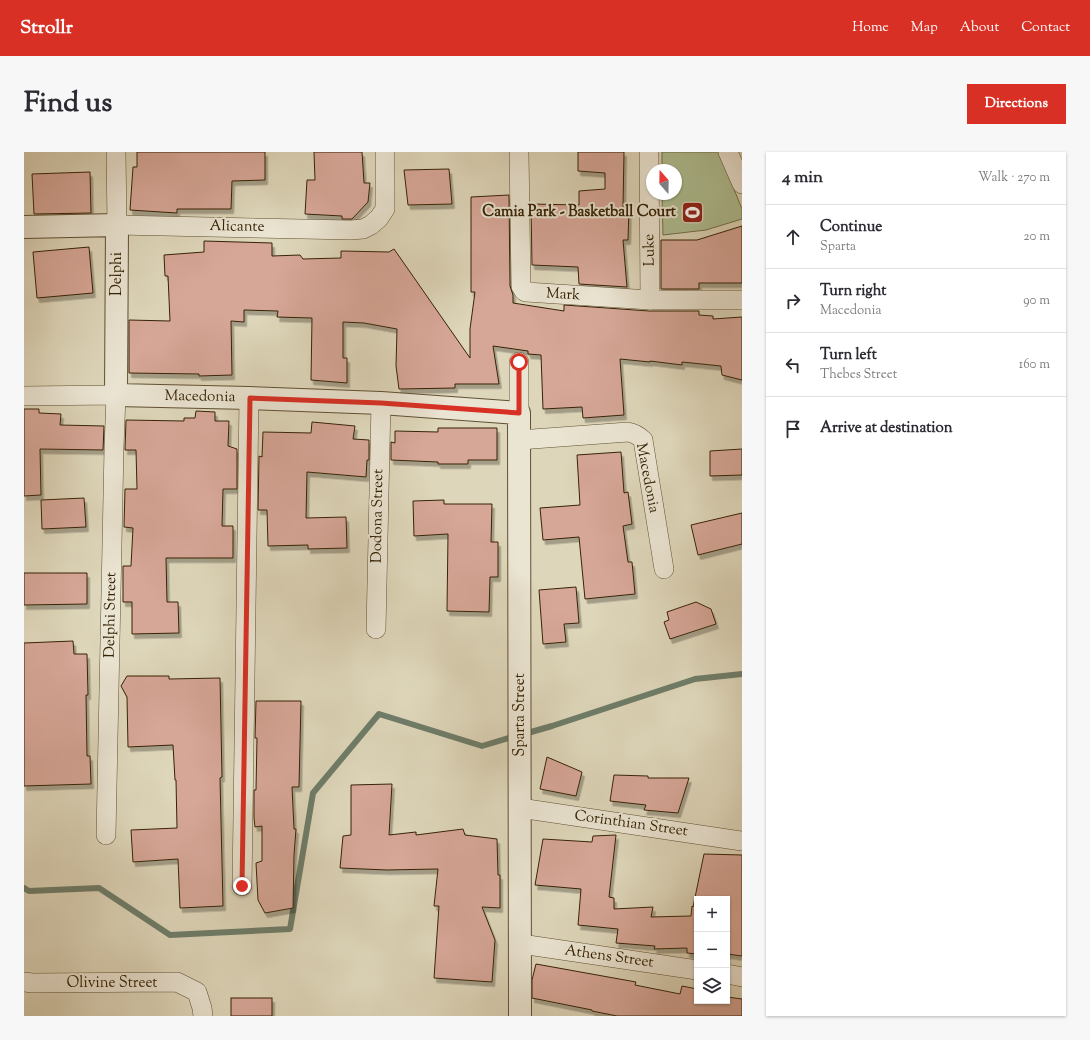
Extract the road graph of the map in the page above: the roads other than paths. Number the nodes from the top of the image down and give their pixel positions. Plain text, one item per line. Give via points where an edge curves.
1 (116, 152) edge
2 (384, 152) edge
3 (519, 152) edge
4 (649, 152) edge
5 (728, 152) edge
6 (742, 184) edge
7 (117, 225) junction
8 (24, 227) edge
9 (650, 300) junction
10 (742, 300) edge
11 (519, 362) dead end
12 (116, 395) junction
13 (24, 396) edge
14 (250, 398) junction
15 (381, 403) junction
16 (519, 413) junction
17 (519, 440) junction
18 (664, 569) dead end
19 (376, 629) dead end
20 (520, 808) junction
21 (106, 834) dead end
22 (742, 840) edge
23 (242, 886) dead end
24 (520, 944) junction
25 (694, 970) edge
26 (730, 974) edge
27 (742, 976) edge
28 (24, 982) edge
29 (203, 1016) edge
30 (520, 1016) edge

1 - 7 street, Delphi
2 - 7 street, Alicante via 385,209 380,218 363,228 343,230
3 - 9 street, Mark via 524,291
4 - 9 street, Luke
5 - 6 street
7 - 8 street, Alicante
7 - 12 street, Delphi
9 - 10 street, Mark
11 - 16 street
12 - 13 street, Macedonia
12 - 14 street, Macedonia
12 - 21 street, Delphi Street
14 - 15 street, Macedonia
14 - 23 street
15 - 16 street, Macedonia
15 - 19 street, Dodona Street
16 - 17 street, Sparta Street
17 - 18 street, Macedonia via 628,432 640,437 643,440
17 - 20 street, Sparta Street
20 - 22 street, Corinthian Street
20 - 24 street, Sparta Street
24 - 25 street, Athens Street
24 - 30 street, Sparta Street
26 - 27 street
28 - 29 street, Olivine Street via 177,982 197,992

